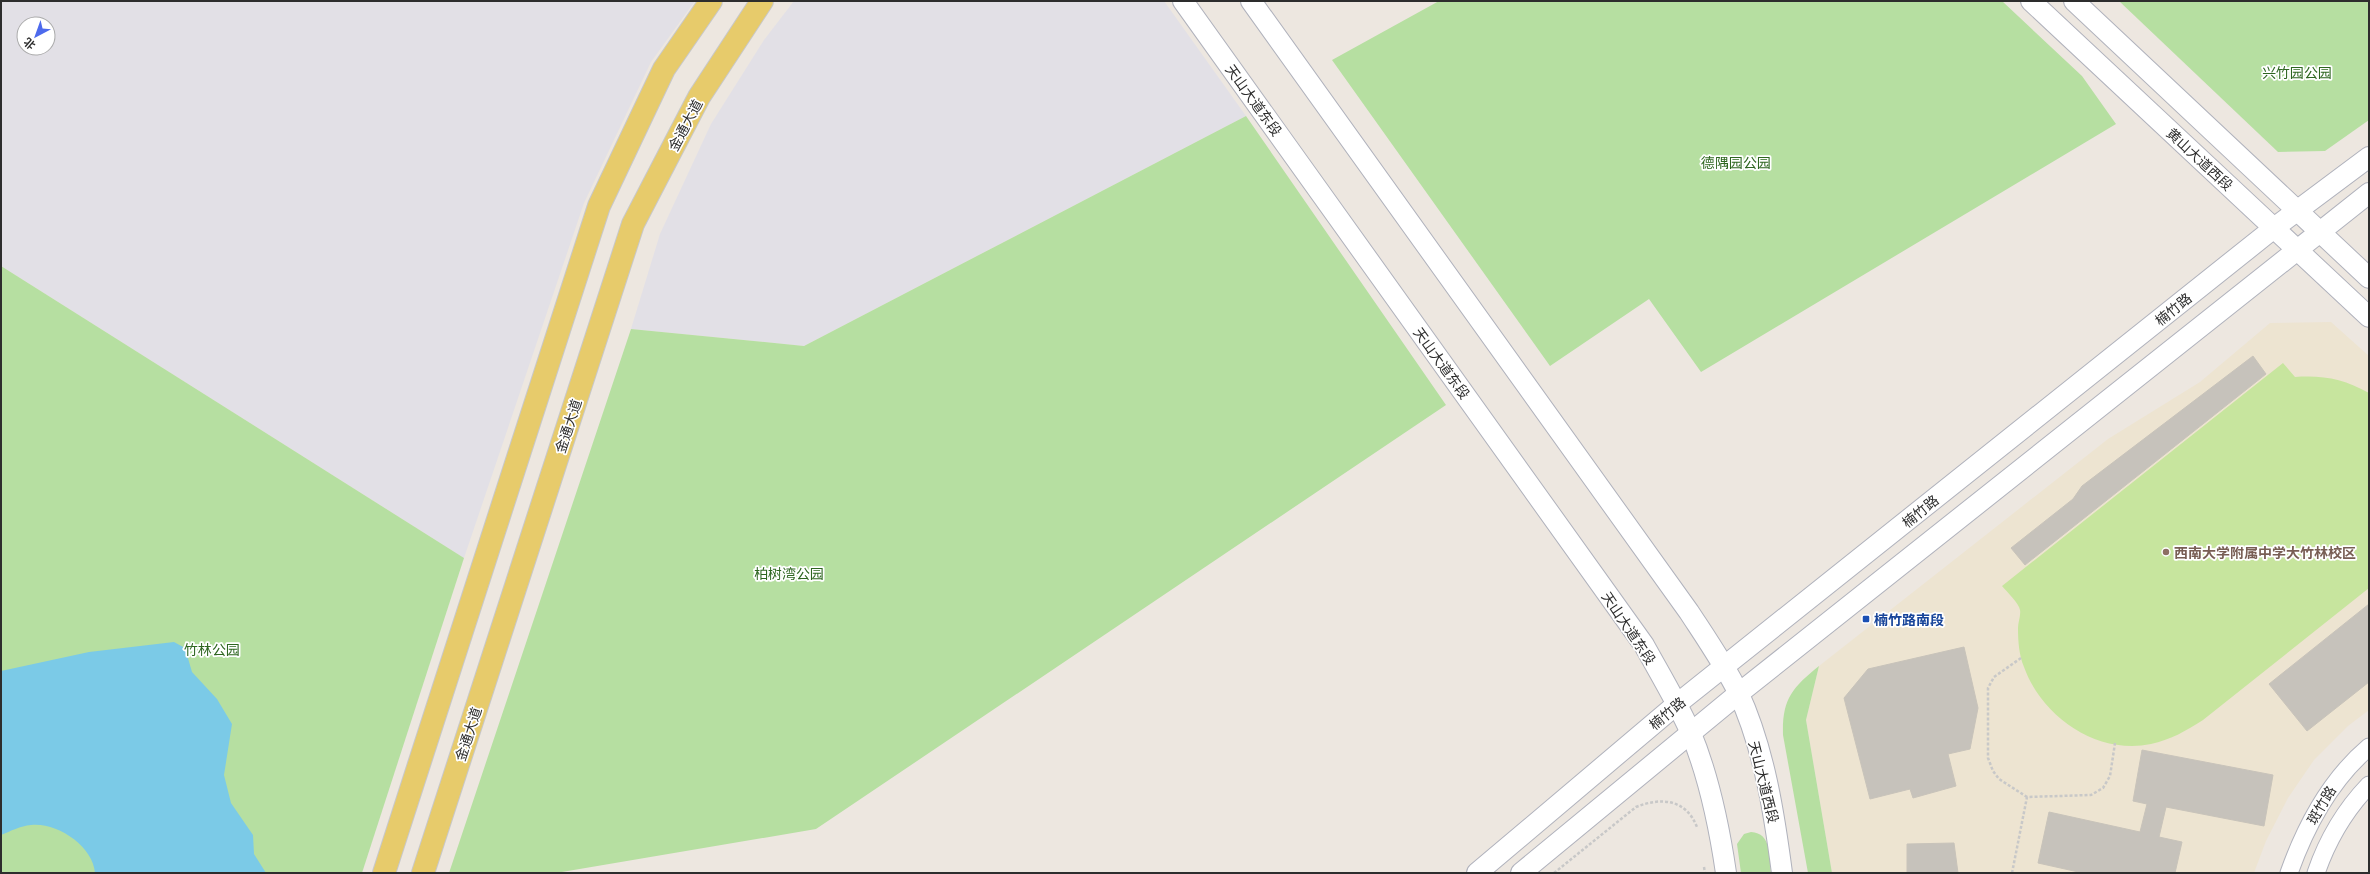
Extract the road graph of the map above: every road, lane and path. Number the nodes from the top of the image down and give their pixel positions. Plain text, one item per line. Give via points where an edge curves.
1 (711, 1) edge
2 (762, 1) edge
3 (1183, 1) edge
4 (1251, 1) edge
5 (2031, 1) edge
6 (2074, 1) edge
7 (2369, 157) edge
8 (2369, 193) edge
9 (2296, 211) junction
10 (2274, 228) junction
11 (2319, 231) junction
12 (2296, 250) junction
13 (2369, 278) edge
14 (2369, 317) edge
15 (2022, 658) dead end
16 (1724, 666) junction
17 (1738, 694) junction
18 (1677, 704) junction
19 (1690, 732) junction
20 (2115, 743) dead end
21 (2369, 747) edge
22 (2369, 785) edge
23 (2027, 797) junction
24 (1698, 830) dead end
25 (1704, 866) dead end
26 (384, 873) edge
27 (423, 873) edge
28 (1477, 873) edge
29 (1521, 873) edge
30 (1554, 873) edge
31 (1705, 873) edge
32 (1726, 873) edge
33 (1782, 873) edge
34 (2012, 873) edge
35 (2289, 873) edge
36 (2316, 873) edge

1 - 26 main road via 664,69 599,206
2 - 27 main road, 金通大道 via 698,97 633,224
3 - 18 main road, 天山大道东段 via 1644,645
4 - 16 main road via 1689,612
5 - 10 main road, 黄山大道西段
6 - 9 main road, 黄山大道西段
7 - 9 main road, 楠竹路
8 - 11 main road
9 - 10 main road, 楠竹路
9 - 11 main road, 黄山大道西段
10 - 12 main road, 黄山大道西段
10 - 16 main road, 楠竹路
11 - 12 main road
11 - 13 main road, 黄山大道西段
12 - 14 main road, 黄山大道西段
12 - 17 main road
15 - 23 path via 1994,677 1988,688 1988,758 1999,779
16 - 17 main road
16 - 18 main road, 楠竹路
17 - 19 main road
17 - 33 main road, 天山大道西段 via 1761,757 1775,822
18 - 19 main road, 天山大道东段
18 - 28 main road, 楠竹路
19 - 29 main road
19 - 32 main road via 1708,783 1720,832
20 - 23 path via 2110,776 2103,788 2091,796
21 - 35 street, 斑竹路 via 2336,780 2314,813
22 - 36 street, 斑竹路 via 2339,824
23 - 34 path
24 - 30 path via 1690,814 1681,805 1671,801 1648,802 1636,807
25 - 31 path

